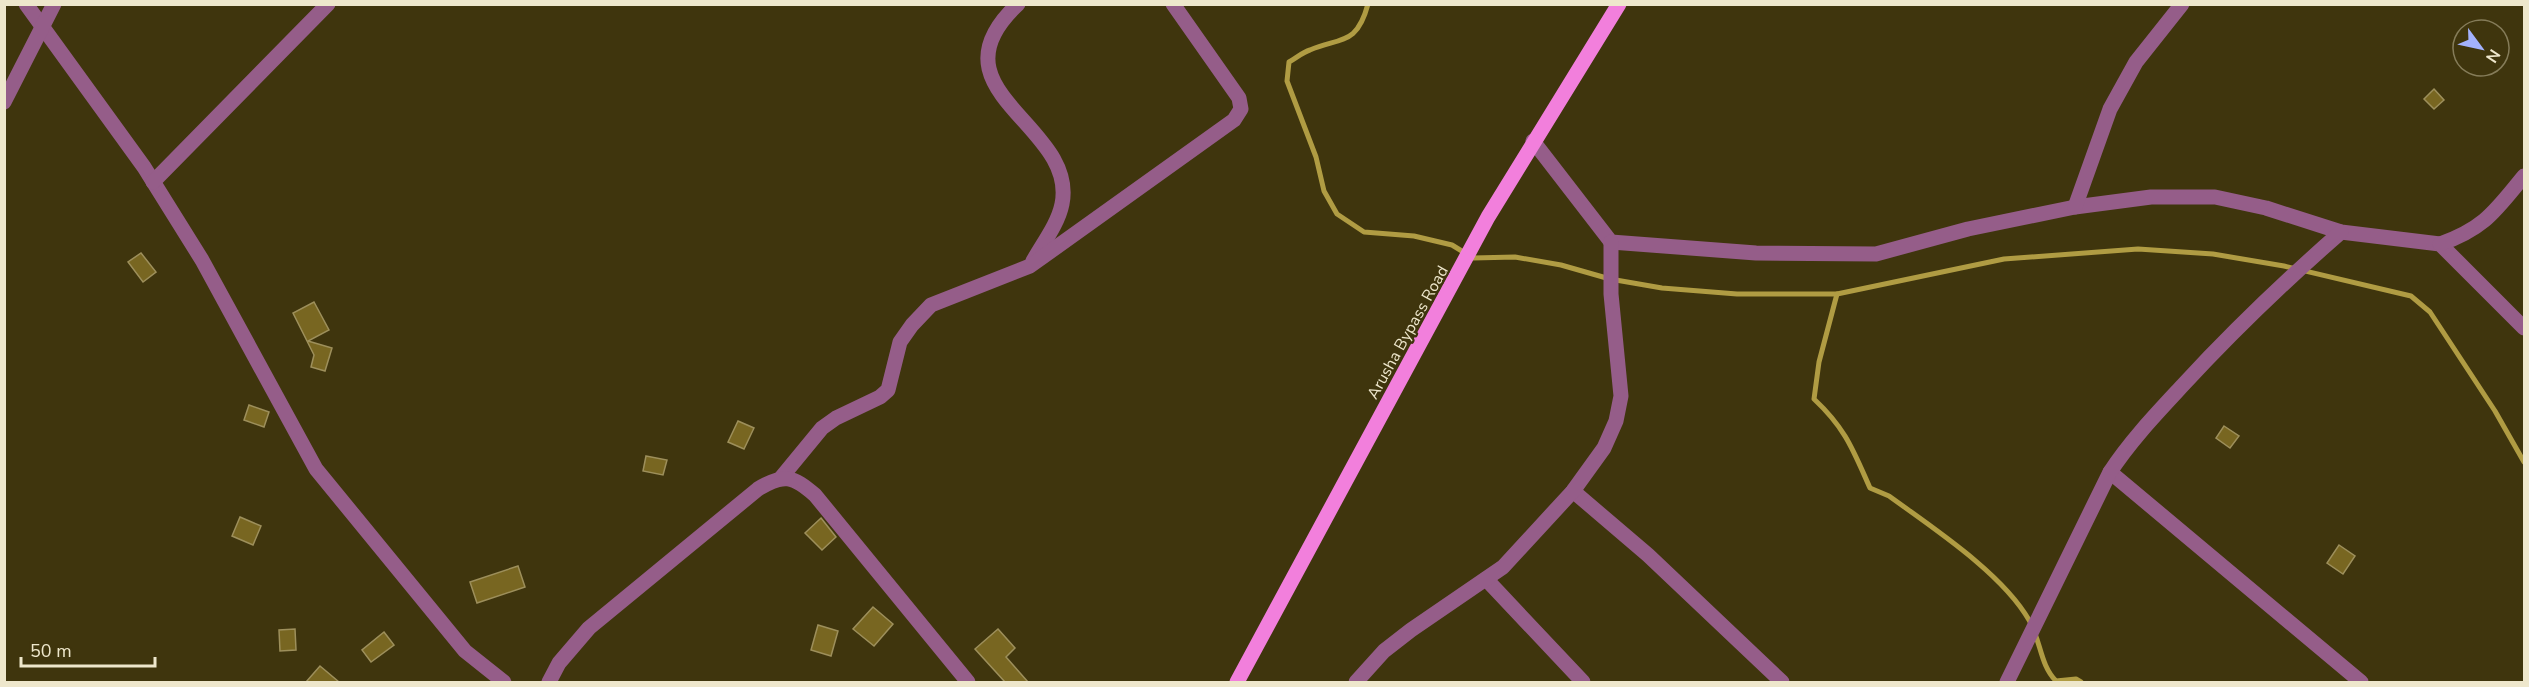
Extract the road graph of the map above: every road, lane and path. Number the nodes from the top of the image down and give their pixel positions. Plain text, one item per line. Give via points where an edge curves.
1 (26, 4) edge
2 (54, 4) edge
3 (328, 4) edge
4 (1018, 4) edge
5 (1173, 4) edge
6 (1619, 4) edge
7 (2182, 4) edge
8 (42, 27) junction
9 (4, 102) edge
10 (1533, 141) junction
11 (2524, 176) edge
12 (153, 182) junction
13 (2075, 207) junction
14 (2341, 232) junction
15 (1611, 242) junction
16 (2440, 244) junction
17 (1030, 266) junction
18 (2524, 328) edge
19 (2110, 472) junction
20 (780, 479) junction
21 (1573, 490) junction
22 (1486, 579) junction
23 (504, 682) edge
24 (549, 682) edge
25 (968, 682) edge
26 (1237, 682) edge
27 (1356, 682) edge
28 (1583, 682) edge
29 (1782, 682) edge
30 (2007, 682) edge
31 (2361, 682) edge

1 - 8 street
2 - 8 street
3 - 12 street
4 - 17 street via 994,33 987,59 989,70 992,81 1046,149 1063,191 1059,216
5 - 17 street via 1239,98 1239,114
6 - 10 main road, Arusha Bypass Road
7 - 13 street via 2136,62 2110,109
8 - 9 street
8 - 12 street
10 - 15 street
10 - 26 main road, Arusha Bypass Road
11 - 16 street via 2470,233
12 - 23 street via 202,260 316,469 465,651
13 - 14 street via 2151,197 2215,197 2266,208
13 - 15 street via 1968,229 1876,254 1756,254
14 - 16 street
14 - 19 street via 2224,340 2130,442
15 - 21 street via 1611,294 1621,396 1604,448
16 - 18 street
17 - 20 street via 931,305 900,342 888,390 822,428
19 - 30 street
19 - 31 street
20 - 24 street via 758,489 589,628 559,663
20 - 25 street via 799,481 815,495
21 - 22 street via 1519,551
21 - 29 street
22 - 27 street via 1384,651
22 - 28 street

